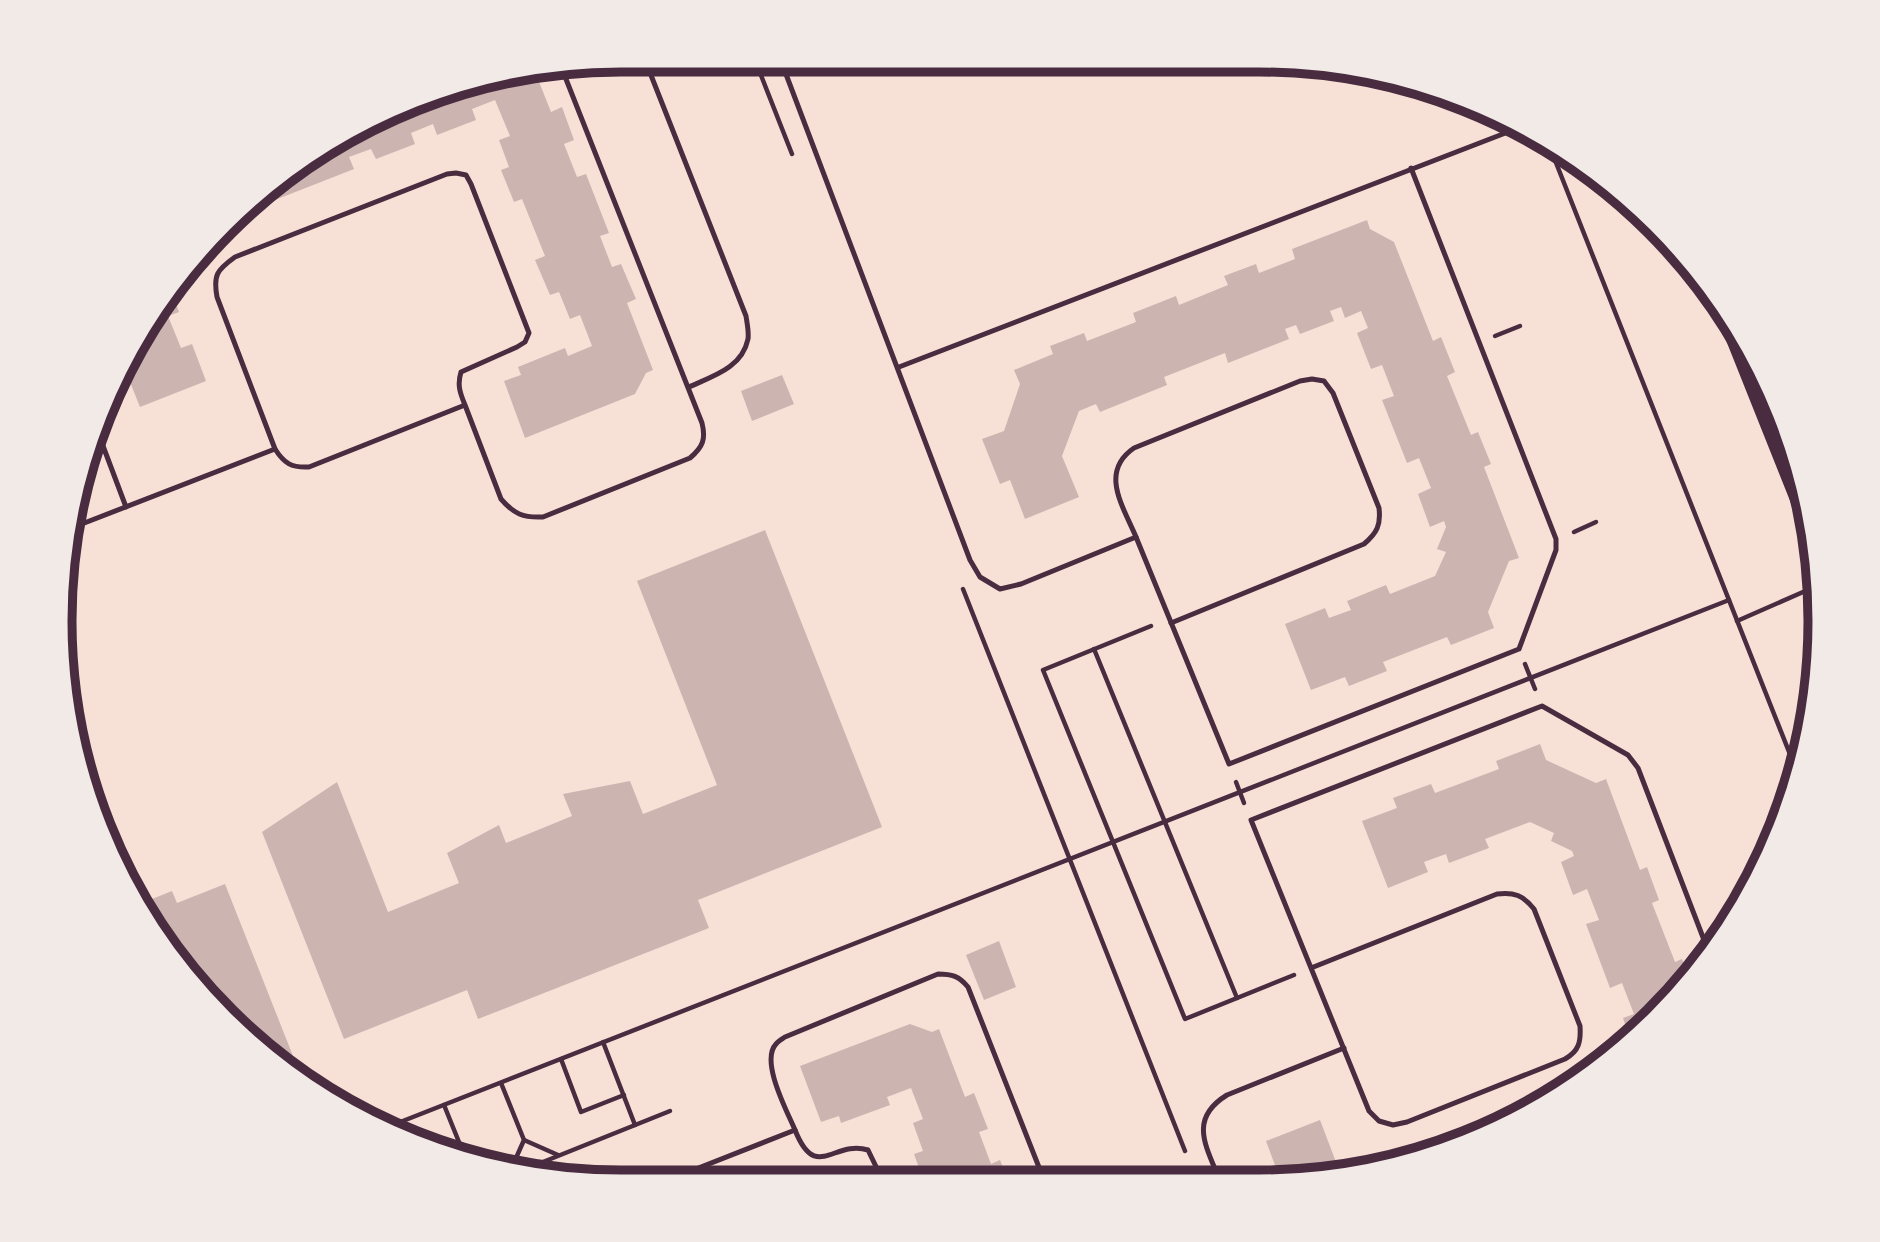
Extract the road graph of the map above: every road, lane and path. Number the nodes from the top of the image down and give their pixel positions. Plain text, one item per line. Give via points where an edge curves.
1 (650, 72) edge
2 (760, 72) edge
3 (785, 72) edge
4 (564, 75) edge
5 (1509, 132) edge
6 (1554, 158) edge
7 (796, 163) dead end
8 (1411, 169) junction
9 (1738, 352) edge
10 (899, 368) junction
11 (689, 387) junction
12 (465, 405) junction
13 (102, 442) edge
14 (275, 449) junction
15 (1792, 486) edge
16 (126, 507) junction
17 (80, 525) edge
18 (1136, 537) junction
19 (962, 588) dead end
20 (1807, 589) edge
21 (1728, 600) junction
22 (1170, 621) junction
23 (1737, 621) junction
24 (1094, 649) junction
25 (1519, 649) junction
26 (1530, 677) junction
27 (1542, 706) junction
28 (1791, 758) edge
29 (1229, 764) junction
30 (1240, 791) junction
31 (1251, 820) junction
32 (1164, 821) junction
33 (1113, 841) junction
34 (1068, 859) junction
35 (1705, 942) edge
36 (1311, 968) junction
37 (1237, 998) junction
38 (603, 1042) junction
39 (1343, 1048) junction
40 (561, 1059) junction
41 (501, 1083) junction
42 (624, 1095) junction
43 (444, 1105) junction
44 (670, 1111) dead end
45 (400, 1123) edge
46 (635, 1125) junction
47 (795, 1130) junction
48 (524, 1140) junction
49 (461, 1146) edge
50 (559, 1155) junction
51 (1186, 1155) dead end
52 (515, 1160) edge
53 (537, 1164) edge
54 (693, 1170) edge
55 (878, 1170) edge
56 (1040, 1170) edge
57 (1216, 1170) edge

1 - 11 lane via 746,316 749,338 729,369
2 - 7 path
3 - 10 lane
4 - 11 lane
5 - 8 lane
6 - 21 path
8 - 10 lane
8 - 25 lane via 1556,539 1556,550
9 - 15 main road
10 - 18 lane via 980,578 1000,589 1020,584
11 - 12 lane via 705,436 701,449 690,458 543,517 527,518 511,511 501,499
12 - 14 lane via 309,467 295,468
12 - 14 lane via 459,390 461,372 517,347 529,332 471,184 466,175 456,173 235,257 220,267 214,282 217,297
13 - 16 lane
14 - 16 lane
16 - 17 lane
18 - 22 lane
18 - 22 lane via 1117,490 1115,474 1122,456 1300,382 1324,381 1379,508 1376,535 1364,544
19 - 34 path
20 - 23 path
21 - 23 path
21 - 26 path
22 - 24 path
22 - 29 lane
23 - 28 path
24 - 32 path
24 - 33 path via 1044,670
25 - 26 path
25 - 29 lane
26 - 27 path
26 - 30 path
27 - 31 lane
27 - 35 lane via 1628,755 1638,768
29 - 30 path
30 - 31 path
30 - 32 path
31 - 36 lane
32 - 33 path
32 - 37 path
33 - 34 path
33 - 37 path via 1185,1019
34 - 38 path
34 - 51 path
36 - 37 path
36 - 39 lane
36 - 39 lane via 1511,892 1534,909 1581,1039 1576,1053 1565,1059 1393,1125 1379,1121 1369,1111
38 - 40 path
38 - 42 path
39 - 57 lane via 1227,1094 1211,1105 1203,1124
40 - 41 path
40 - 42 path via 581,1112
41 - 43 path
41 - 48 path
42 - 46 path
43 - 45 path
43 - 49 path
44 - 46 path
46 - 50 path
47 - 54 lane
47 - 55 lane via 809,1154 829,1156 857,1147 867,1150
47 - 56 lane via 772,1071 774,1045 938,974 950,974 968,987
48 - 50 path
48 - 52 path
50 - 53 path

